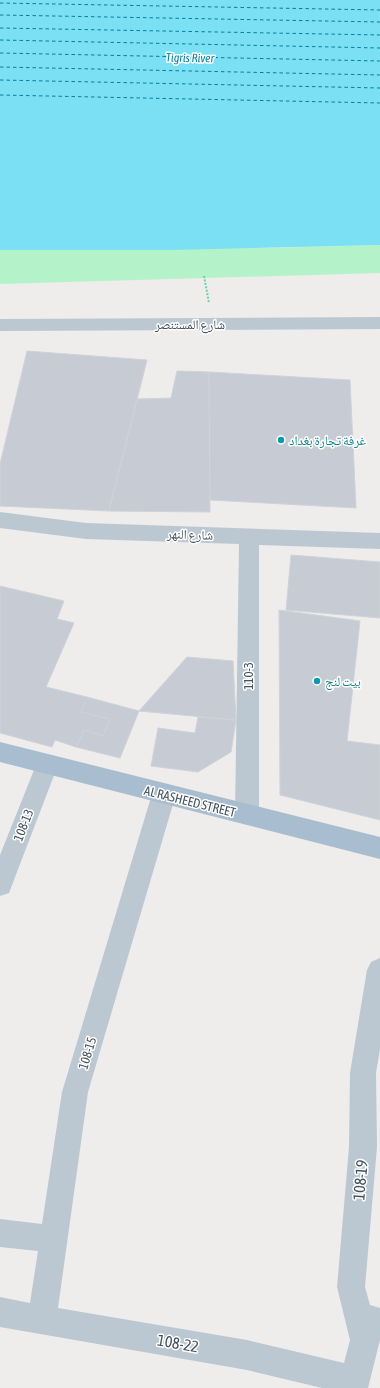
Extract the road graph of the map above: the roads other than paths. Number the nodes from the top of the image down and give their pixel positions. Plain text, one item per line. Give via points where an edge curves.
1 (380, 323) edge
2 (0, 325) edge
3 (0, 520) edge
4 (249, 536) junction
5 (380, 541) edge
6 (0, 752) edge
7 (47, 765) junction
8 (164, 794) junction
9 (247, 815) junction
10 (380, 848) edge
11 (0, 885) edge
12 (380, 970) edge
13 (0, 1233) edge
14 (54, 1239) junction
15 (0, 1312) edge
16 (42, 1319) junction
17 (369, 1319) edge
18 (354, 1384) edge

1 - 2 street, شارع المستنصر
3 - 4 street, شارع النهر via 86,531
4 - 5 street, شارع النهر
4 - 9 street, 110-3
6 - 7 main road, AL RASHEED STREET
7 - 8 main road, AL RASHEED STREET
7 - 11 street, 108-13
8 - 9 main road, AL RASHEED STREET
8 - 14 street, 108-15 via 75,1092
9 - 10 main road, AL RASHEED STREET
12 - 17 street, 108-19 via 363,1073 363,1147 351,1286
13 - 14 street
14 - 16 street, 108-15
15 - 16 street, 108-22
16 - 18 street, 108-22 via 247,1355
17 - 18 street, 108-19

